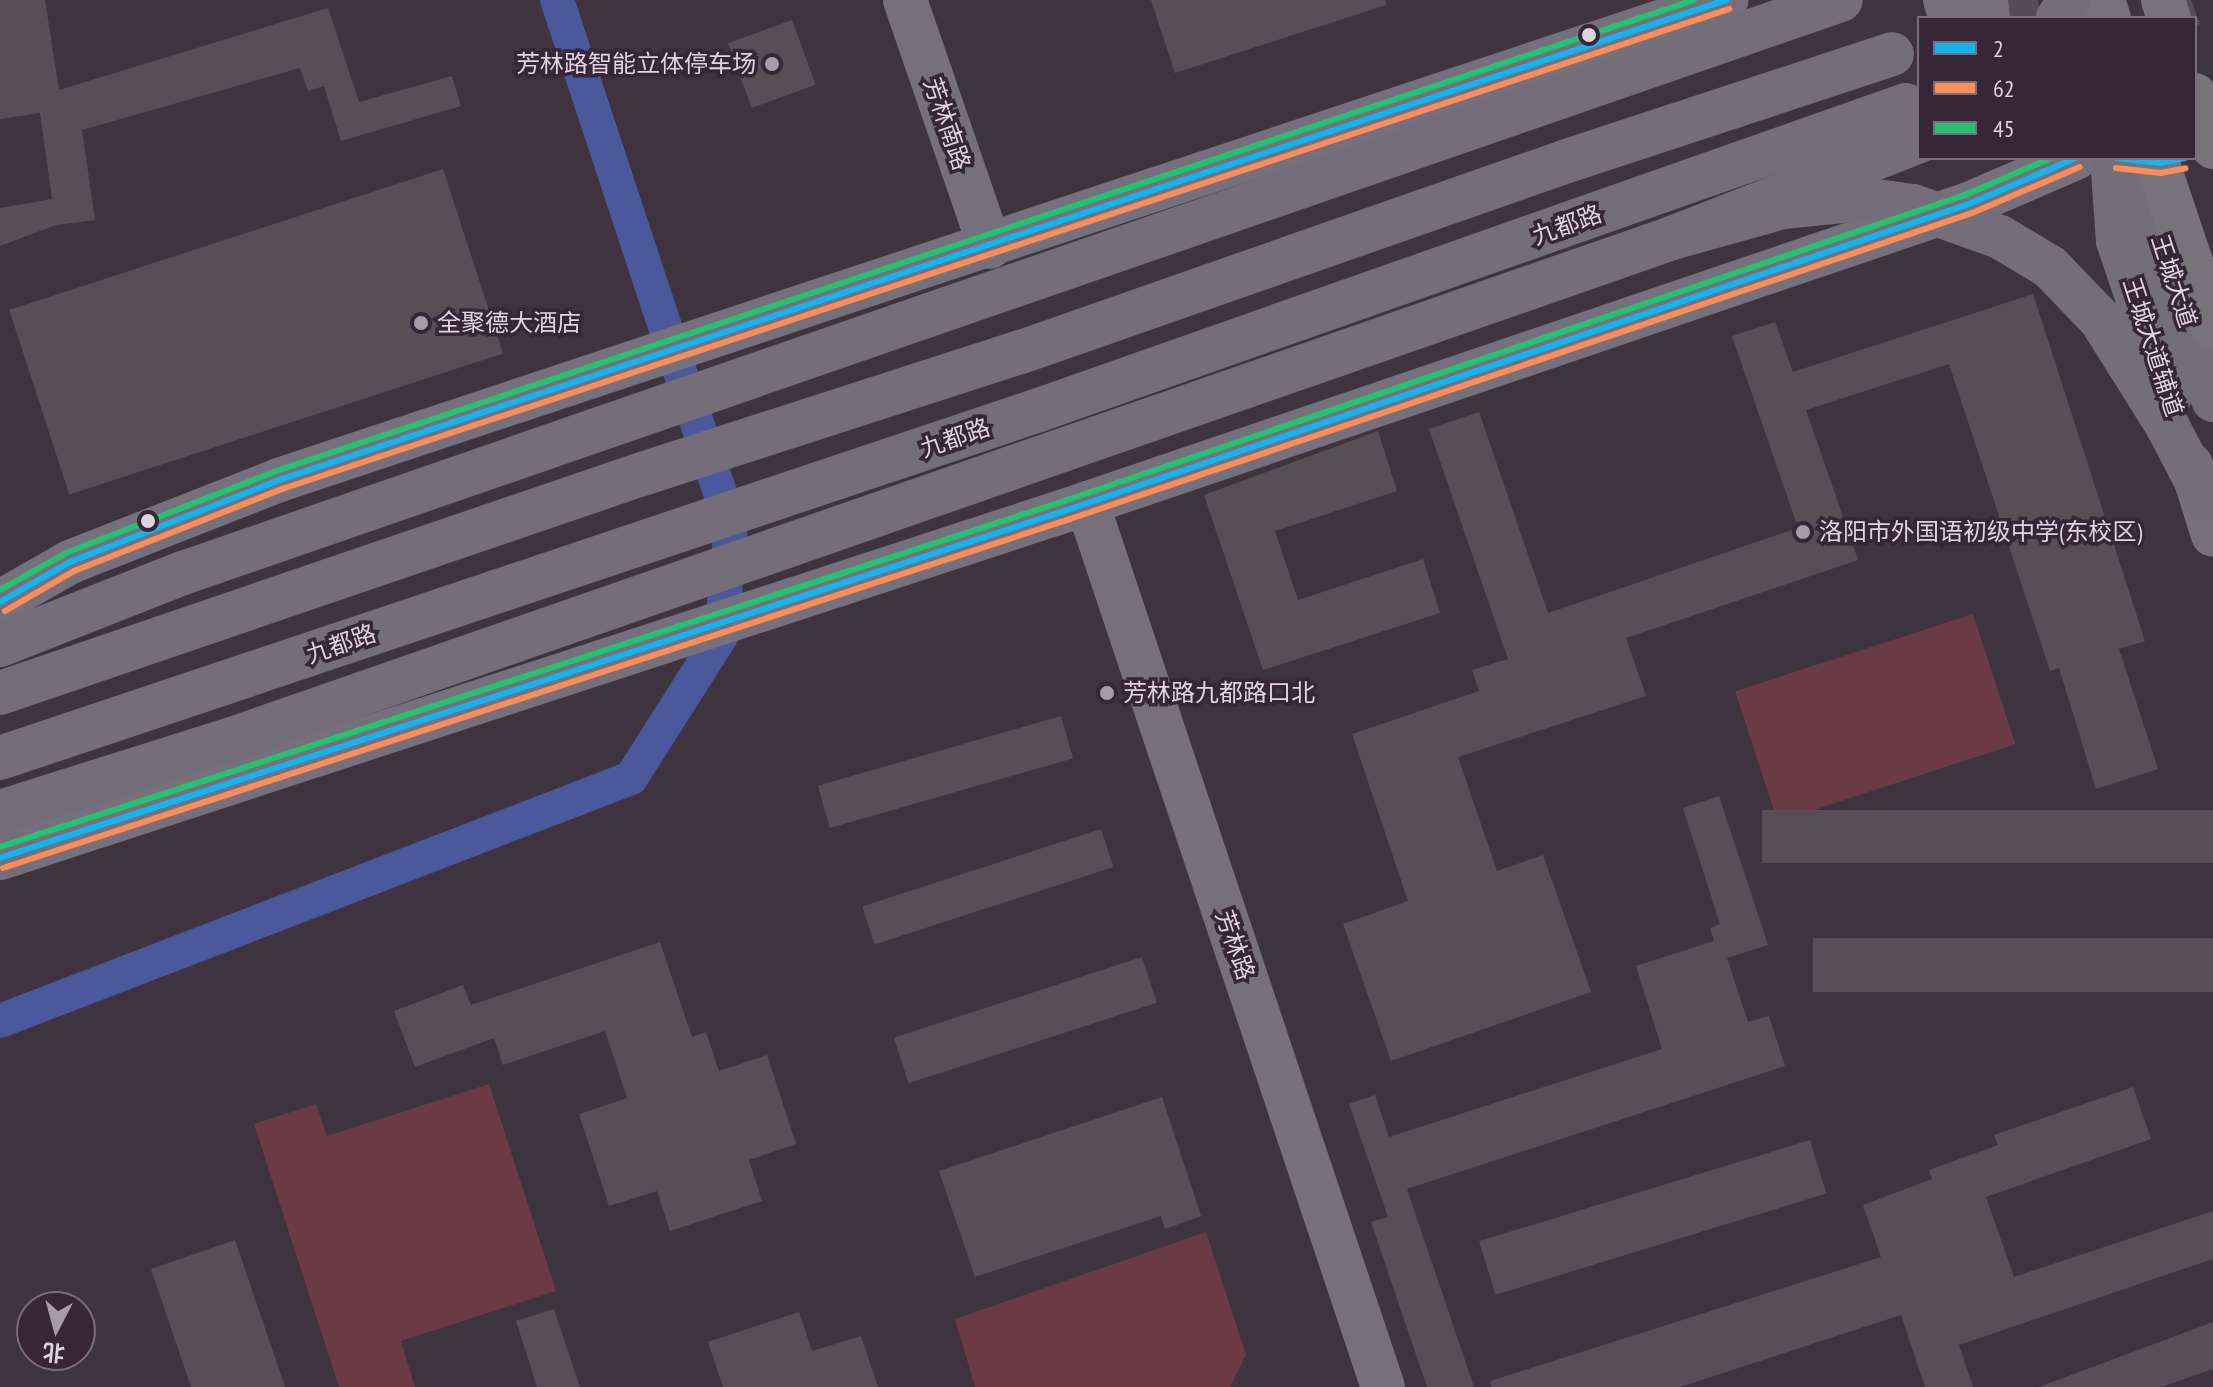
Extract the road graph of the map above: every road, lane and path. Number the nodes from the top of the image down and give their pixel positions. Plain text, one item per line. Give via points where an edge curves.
1 (905, 0) edge
2 (937, 0) edge
3 (1726, 0) edge
4 (1754, 0) edge
5 (1841, 0) edge
6 (2053, 0) edge
7 (2100, 16) edge
8 (1892, 54) dead end
9 (2197, 76) edge
10 (1614, 78) junction
11 (2213, 90) edge
12 (2197, 101) edge
13 (1913, 123) edge
14 (2213, 148) edge
15 (1992, 160) edge
16 (2071, 160) edge
17 (2122, 160) edge
18 (2122, 160) edge
19 (2123, 160) edge
20 (1969, 204) junction
21 (1672, 238) junction
22 (1004, 242) junction
23 (2213, 327) edge
24 (2213, 400) edge
25 (1077, 507) junction
26 (2211, 518) edge
27 (0, 602) edge
28 (0, 645) edge
29 (0, 693) edge
30 (0, 758) edge
31 (0, 812) edge
32 (4, 856) edge
33 (1361, 1387) edge
34 (1383, 1387) edge

1 - 22 main road, 芳林南路
2 - 22 main road, 芳林南路
3 - 22 main road
4 - 10 main road
5 - 10 main road
6 - 7 main road
8 - 29 main road
9 - 11 main road
10 - 28 main road via 183,573
12 - 14 highway
13 - 21 main road, bridge
13 - 30 main road, 九都路
15 - 20 main road
16 - 20 main road
17 - 24 main road, 王城大道
18 - 26 main road, bridge via 2113,209 2124,263
19 - 23 highway, 王城大道, bridge
20 - 25 main road
21 - 26 main road, bridge via 1783,207 1862,199 1913,206 2000,237 2050,267 2101,320 2168,427
21 - 31 main road via 232,739
22 - 27 main road via 279,480 70,562
25 - 32 main road
25 - 33 main road, 芳林路
25 - 34 main road, 芳林路

